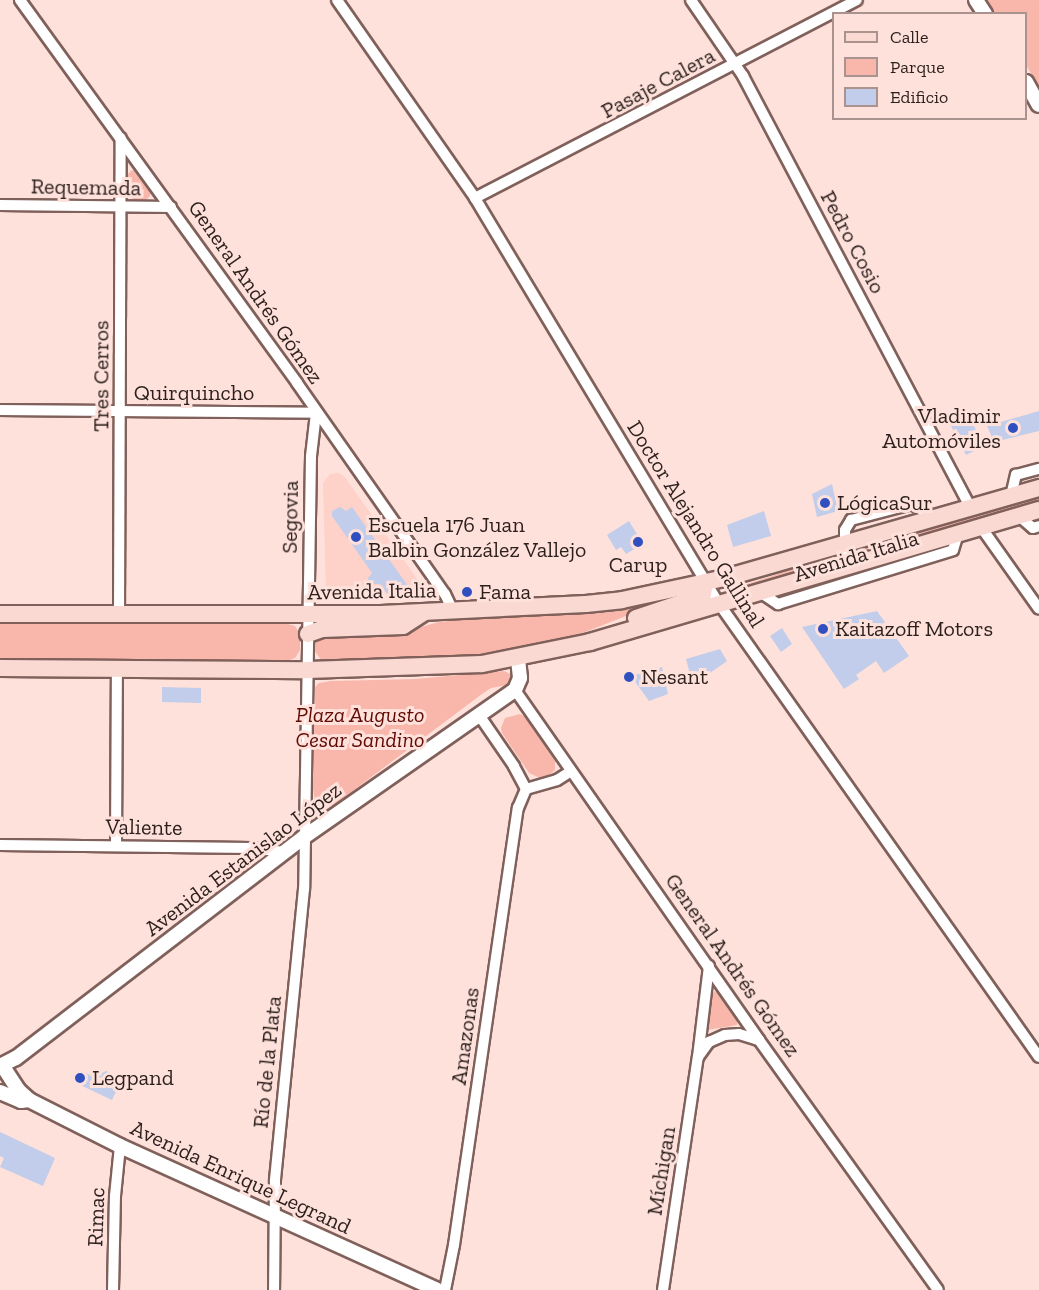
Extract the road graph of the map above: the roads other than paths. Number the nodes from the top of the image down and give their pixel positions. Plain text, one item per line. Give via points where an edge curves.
1 (20, 0) edge
2 (337, 0) edge
3 (691, 0) edge
4 (857, 0) edge
5 (834, 12) edge
6 (832, 13) edge
7 (735, 64) junction
8 (1027, 84) edge
9 (1039, 105) edge
10 (121, 138) junction
11 (475, 198) junction
12 (0, 205) edge
13 (171, 207) junction
14 (121, 208) junction
15 (0, 410) edge
16 (120, 413) junction
17 (316, 413) junction
18 (1039, 469) edge
19 (1039, 488) edge
20 (1011, 496) junction
21 (970, 508) junction
22 (1039, 510) edge
23 (1019, 516) junction
24 (1039, 526) edge
25 (981, 527) junction
26 (958, 534) junction
27 (844, 542) junction
28 (817, 551) junction
29 (852, 567) junction
30 (705, 582) junction
31 (760, 592) junction
32 (720, 605) junction
33 (1039, 609) edge
34 (453, 611) junction
35 (423, 612) junction
36 (0, 614) edge
37 (119, 614) junction
38 (308, 615) junction
39 (308, 634) junction
40 (590, 642) junction
41 (518, 659) junction
42 (0, 668) edge
43 (117, 668) junction
44 (308, 670) junction
45 (515, 690) junction
46 (479, 715) junction
47 (570, 772) junction
48 (526, 789) junction
49 (304, 837) junction
50 (0, 845) edge
51 (116, 846) junction
52 (286, 852) junction
53 (709, 966) junction
54 (759, 1040) junction
55 (698, 1057) junction
56 (1039, 1057) edge
57 (1, 1066) edge
58 (0, 1092) edge
59 (29, 1100) junction
60 (120, 1146) junction
61 (275, 1216) junction
62 (113, 1290) edge
63 (274, 1290) edge
64 (437, 1290) edge
65 (445, 1290) edge
66 (663, 1290) edge
67 (939, 1290) edge

1 - 10 street, General Andrés Gómez
2 - 11 street, Doctor Alejandro Gallinal
3 - 7 street, Pedro Cosio
4 - 5 street, Pasaje Calera
6 - 7 street, Pasaje Calera
7 - 11 street, Pasaje Calera
7 - 21 street, Pedro Cosio
8 - 9 street
10 - 13 street, General Andrés Gómez
10 - 14 street, Tres Cerros
11 - 30 street, Doctor Alejandro Gallinal
12 - 14 street, Requemada
13 - 14 street, Requemada
13 - 17 street, General Andrés Gómez
14 - 16 street, Tres Cerros
15 - 16 street, Quirquincho
16 - 17 street, Quirquincho
16 - 37 street, Tres Cerros
17 - 34 street, General Andrés Gómez via 445,594
17 - 38 street, Segovia via 311,456
18 - 20 street via 1016,475
19 - 20 main road, Avenida Italia
20 - 21 main road, Avenida Italia
21 - 27 main road, Avenida Italia
22 - 23 main road, Avenida Italia
23 - 24 street via 1033,528
23 - 25 main road, Avenida Italia
25 - 26 main road, Avenida Italia
25 - 33 street
26 - 29 main road, Avenida Italia
26 - 31 street, Avenida Italia via 953,550 778,604
27 - 28 main road, Avenida Italia
27 - 29 street, Avenida Italia
28 - 30 main road, Avenida Italia
28 - 32 main road via 786,571 729,588
29 - 31 main road, Avenida Italia
30 - 32 street, Doctor Alejandro Gallinal
30 - 34 main road, Avenida Italia via 654,595 586,604
30 - 40 main road via 703,594 696,598 618,625
31 - 32 main road, Avenida Italia
32 - 40 main road, Avenida Italia
32 - 56 street, Doctor Alejandro Gallinal
34 - 35 main road, Avenida Italia
35 - 38 main road, Avenida Italia
35 - 39 main road via 404,626 322,628
36 - 37 main road, Avenida Italia
37 - 38 main road, Avenida Italia
38 - 39 street, Segovia
39 - 44 street, Segovia
40 - 41 main road, Avenida Italia
41 - 44 main road, Avenida Italia via 446,667
41 - 45 street via 520,678
42 - 43 main road, Avenida Italia
43 - 44 main road, Avenida Italia
43 - 51 street
44 - 49 street, Segovia
45 - 46 street, Avenida Estanislao López
45 - 47 street, General Andrés Gómez
46 - 48 street
46 - 49 street, Avenida Estanislao López
47 - 48 street
47 - 53 street, General Andrés Gómez
48 - 65 street, Amazonas via 518,808
49 - 52 street, Avenida Estanislao López
49 - 61 street, Río de la Plata via 304,889 275,1182
50 - 51 street, Valiente
51 - 52 street, Valiente
52 - 57 street, Avenida Estanislao López
53 - 54 street, General Andrés Gómez
53 - 55 street, Míchigan
54 - 55 street via 740,1034 725,1035 709,1042
54 - 67 street, General Andrés Gómez
55 - 66 street, Míchigan
57 - 59 street, Avenida Enrique Legrand
58 - 59 street, Avenida Enrique Legrand via 21,1101
59 - 60 street, Avenida Enrique Legrand
60 - 61 street, Avenida Enrique Legrand
60 - 62 street, Rimac
61 - 63 street, Río de la Plata
61 - 64 street, Avenida Enrique Legrand

